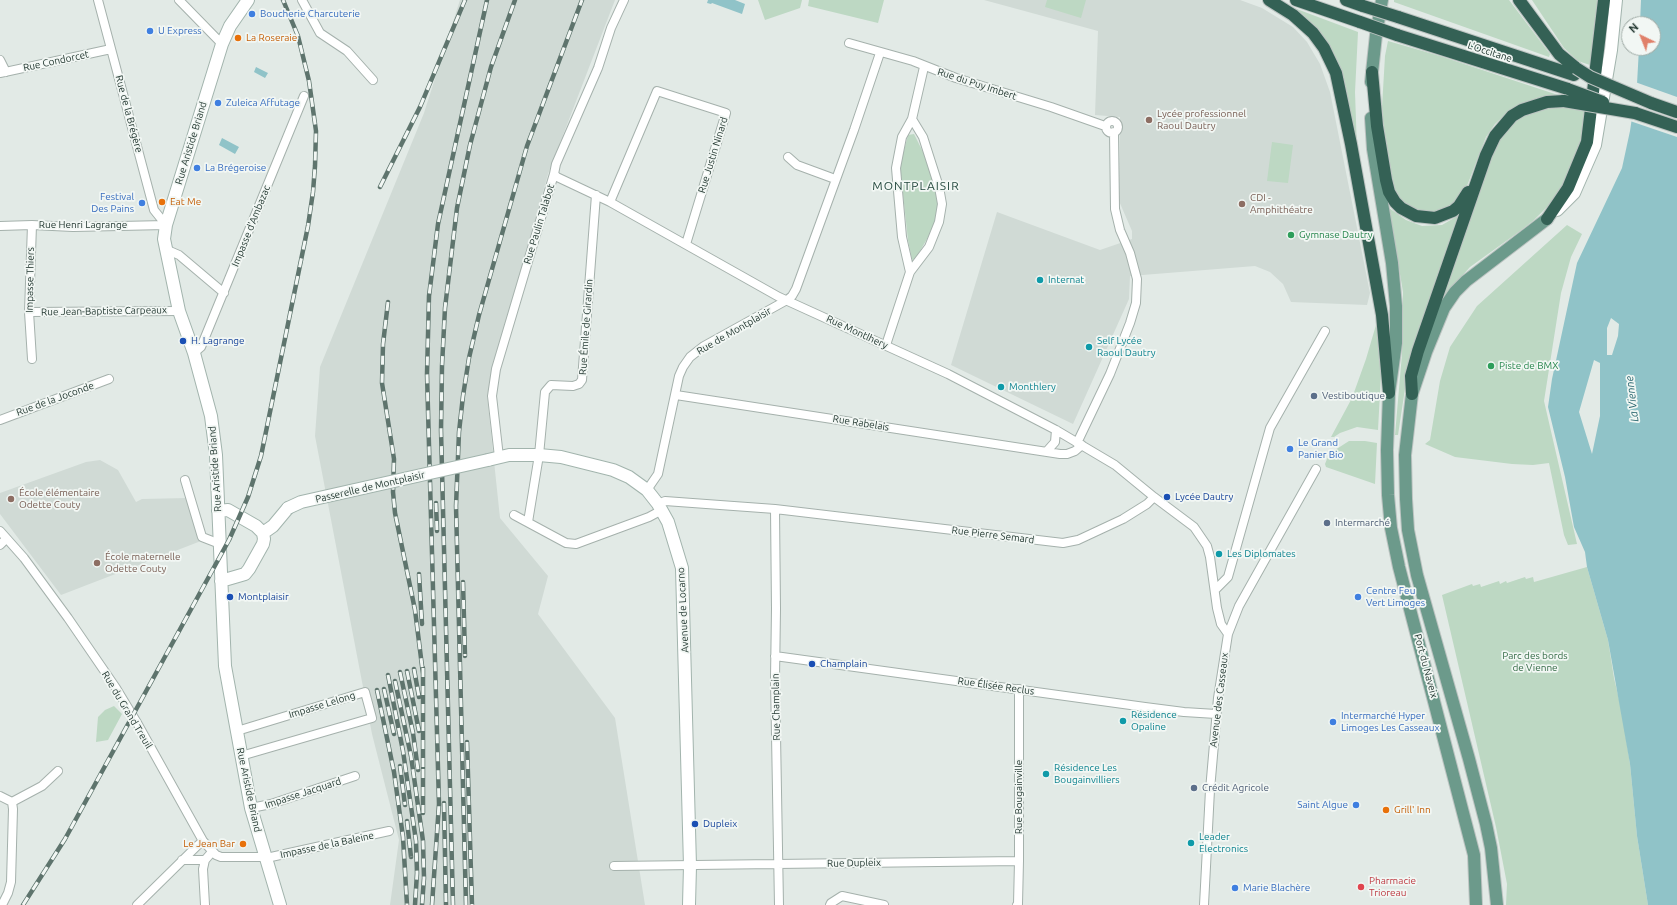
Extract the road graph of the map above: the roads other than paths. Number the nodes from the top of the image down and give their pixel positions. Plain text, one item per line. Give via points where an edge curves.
1 (98, 0) edge
2 (179, 0) edge
3 (248, 0) edge
4 (302, 0) edge
5 (624, 0) edge
6 (1269, 0) edge
7 (1296, 0) edge
8 (1346, 0) edge
9 (1382, 0) edge
10 (1519, 0) edge
11 (1604, 0) edge
12 (1616, 0) edge
13 (849, 43) dead end
14 (222, 44) junction
15 (111, 49) junction
16 (880, 53) junction
17 (0, 60) edge
18 (924, 67) junction
19 (1575, 71) junction
20 (3, 72) edge
21 (1372, 72) junction
22 (373, 80) dead end
23 (1566, 95) junction
24 (304, 96) dead end
25 (1677, 112) edge
26 (912, 119) junction
27 (1677, 127) edge
28 (788, 157) dead end
29 (1481, 171) junction
30 (554, 174) junction
31 (835, 179) junction
32 (596, 195) junction
33 (610, 202) junction
34 (1548, 219) junction
35 (32, 225) junction
36 (166, 225) junction
37 (0, 226) edge
38 (686, 244) junction
39 (166, 249) junction
40 (910, 272) junction
41 (224, 293) junction
42 (787, 300) junction
43 (180, 311) junction
44 (29, 312) junction
45 (1324, 331) dead end
46 (886, 345) junction
47 (194, 353) junction
48 (32, 359) dead end
49 (110, 379) dead end
50 (1389, 393) junction
51 (1412, 394) junction
52 (676, 395) junction
53 (0, 420) edge
54 (1056, 430) junction
55 (1080, 444) junction
56 (1047, 451) junction
57 (539, 454) junction
58 (493, 458) junction
59 (1316, 468) dead end
60 (185, 480) dead end
61 (647, 490) junction
62 (1154, 497) junction
63 (660, 507) junction
64 (774, 509) junction
65 (218, 511) junction
66 (514, 515) dead end
67 (528, 522) junction
68 (0, 531) edge
69 (263, 533) junction
70 (6, 539) junction
71 (220, 544) junction
72 (0, 545) edge
73 (221, 581) junction
74 (1215, 590) junction
75 (1228, 634) junction
76 (775, 656) junction
77 (1019, 689) junction
78 (1216, 714) junction
79 (236, 731) junction
80 (241, 756) junction
81 (58, 771) dead end
82 (355, 776) dead end
83 (0, 796) edge
84 (12, 802) junction
85 (251, 808) junction
86 (389, 831) dead end
87 (203, 841) junction
88 (212, 852) junction
89 (264, 857) junction
90 (182, 860) junction
91 (205, 860) junction
92 (1019, 861) junction
93 (779, 864) junction
94 (614, 866) dead end
95 (690, 866) junction
96 (1, 905) edge
97 (137, 905) edge
98 (205, 905) edge
99 (280, 905) edge
100 (689, 905) edge
101 (779, 905) edge
102 (830, 905) edge
103 (884, 905) edge
104 (1016, 905) edge
105 (1204, 905) edge
106 (1476, 905) edge
107 (1497, 905) edge

1 - 15 street, Rue de la Brégère
2 - 14 street
3 - 14 street, Rue Aristide Briand via 230,26
4 - 22 street via 320,33 347,51
5 - 30 street, Rue Paulin Talabot via 611,28 598,68 558,158
6 - 50 highway via 1293,15 1313,33 1324,48 1336,73 1382,315
7 - 23 highway, L'Occitane, bridge
8 - 19 highway, L'Occitane, bridge
9 - 21 main road, Port du Naveix
10 - 19 highway via 1558,54
11 - 34 highway via 1587,142 1568,188
12 - 34 street via 1612,50 1595,145 1574,193
13 - 16 street, Rue du Puy Imbert
14 - 36 street, Rue Aristide Briand
15 - 20 street, Rue Condorcet
15 - 36 street, Rue de la Brégère via 154,210
16 - 18 street, Rue du Puy Imbert via 913,61
16 - 31 street, Rue de Montplaisir
17 - 20 street
18 - 26 street
18 - 55 street, Rue du Puy Imbert via 1106,126 1109,132 1114,132 1115,209 1137,279 1136,302 1110,374
19 - 25 highway, bridge
21 - 29 highway via 1386,180 1394,202 1421,218 1435,218 1448,214 1459,206
21 - 50 main road, Port du Naveix via 1370,110 1373,149 1392,263 1396,306 1396,343
23 - 27 highway, bridge
23 - 29 highway via 1512,116 1495,136
24 - 41 street, Impasse d'Ambazac
26 - 40 street via 902,137 896,168 902,237
26 - 40 street via 923,137 942,204 939,222 929,247
28 - 31 street via 797,166
29 - 51 highway via 1418,351 1411,376
30 - 32 street, Rue Montlhery
30 - 58 street, Rue Paulin Talabot via 494,378
31 - 42 street, Rue de Montplaisir via 796,289
32 - 33 street, Rue Montlhery
32 - 57 street, Rue Émile de Girardin via 582,380 573,386 555,384 547,388
33 - 38 street, Rue Montlhery
33 - 38 street, Rue Justin Ninard via 656,91 726,113
34 - 51 main road, Port du Naveix via 1485,265 1455,292 1437,324
35 - 36 street, Rue Henri Lagrange
35 - 37 street, Rue Henri Lagrange
35 - 44 street, Impasse Thiers
36 - 39 street, Rue Aristide Briand
38 - 42 street, Rue Montlhery
39 - 41 street via 179,256
39 - 43 street, Rue Aristide Briand
40 - 46 street
41 - 47 street, Impasse d'Ambazac via 201,346
42 - 46 street, Rue Montlhery
42 - 52 street, Rue de Montplaisir via 704,346 690,357 679,376
43 - 44 street, Rue Jean-Baptiste Carpeaux
43 - 47 street, Rue Aristide Briand
44 - 48 street, Impasse Thiers
45 - 74 street via 1270,428 1228,577
46 - 54 street, Rue Montlhery
47 - 65 street, Rue Aristide Briand via 211,416 216,455
49 - 53 street, Rue de la Joconde
50 - 106 main road, Port du Naveix via 1387,450 1391,528 1474,855
51 - 107 main road, Port du Naveix via 1405,454 1408,530 1417,575 1492,848
52 - 56 street, Rue Rabelais
52 - 61 street, Rue de Montplaisir via 658,474
54 - 55 street, Rue Montlhery
54 - 56 street via 1055,442
55 - 56 street, Rue Rabelais via 1075,451 1067,454
55 - 62 street, Rue Montlhery via 1120,468
57 - 58 street, Avenue de Locarno
57 - 61 street, Avenue de Locarno via 612,470 629,477
57 - 67 street, Rue Émile de Girardin
58 - 69 street, Passerelle de Montplaisir, bridge via 301,502 288,508 273,526
59 - 75 street, Avenue des Casseaux via 1239,606
60 - 71 street via 202,537
61 - 63 street, Avenue de Locarno
62 - 64 street, Rue Pierre Semard via 1123,518 1078,540 1062,543
62 - 74 street via 1194,527 1207,546
63 - 64 street, Rue Pierre Semard via 665,501
63 - 67 street via 649,517 576,544 566,543
63 - 95 street, Avenue de Locarno via 668,522 682,568
64 - 76 street, Rue Champlain
65 - 69 street via 228,510 256,526
65 - 71 street, Rue Aristide Briand
66 - 67 street
68 - 70 street, Rue du Grand Treuil
69 - 73 street via 263,544 250,569 237,578
70 - 72 street
70 - 87 street, Rue du Grand Treuil via 24,558 68,618 127,705
71 - 73 street, Rue Aristide Briand
73 - 79 street, Rue Aristide Briand via 225,666
74 - 75 street via 1221,624
75 - 78 street, Avenue des Casseaux
76 - 77 street, Rue Élisée Reclus
76 - 93 street, Rue Champlain
77 - 78 street, Rue Élisée Reclus via 1176,712
77 - 92 street, Rue Bougainville
78 - 105 street, Avenue des Casseaux
79 - 80 street, Rue Aristide Briand
79 - 80 street, Impasse Lelong via 365,692 372,718
80 - 85 street, Rue Aristide Briand
81 - 84 street via 42,786
82 - 85 street, Impasse Jacquard via 271,804
83 - 84 street
84 - 96 street via 11,882
85 - 89 street, Rue Aristide Briand
86 - 89 street, Impasse de la Baleine
87 - 88 street, Rue du Grand Treuil
87 - 90 street
88 - 89 street via 222,857
88 - 91 street
89 - 99 street, Rue Aristide Briand
90 - 91 street
90 - 97 street
91 - 98 street
92 - 93 street, Rue Dupleix
92 - 104 street, Rue Bougainville
93 - 95 street, Rue Dupleix
93 - 101 street, Rue Champlain
94 - 95 street, Rue Dupleix
95 - 100 street, Avenue de Locarno
102 - 103 street via 842,896

